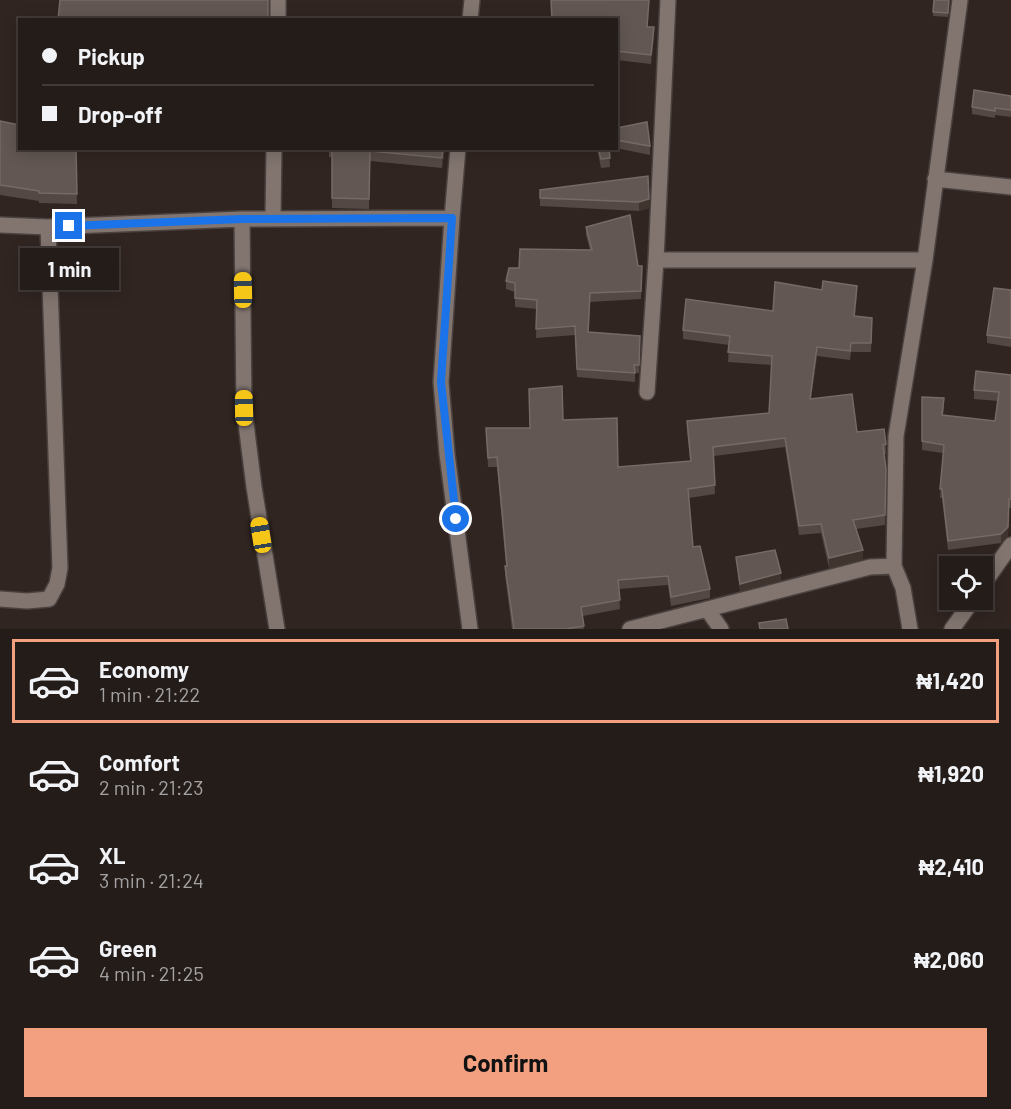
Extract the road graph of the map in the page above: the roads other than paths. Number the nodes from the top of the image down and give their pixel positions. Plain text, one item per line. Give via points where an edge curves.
1 (278, 0) edge
2 (472, 0) edge
3 (668, 0) edge
4 (960, 0) edge
5 (278, 18) edge
6 (470, 18) edge
7 (274, 150) edge
8 (458, 150) edge
9 (935, 179) junction
10 (1011, 187) edge
11 (273, 218) junction
12 (452, 218) junction
13 (242, 219) junction
14 (0, 225) edge
15 (48, 227) junction
16 (656, 260) junction
17 (925, 260) junction
18 (647, 392) dead end
19 (1011, 545) edge
20 (894, 566) junction
21 (993, 570) edge
22 (0, 599) edge
23 (707, 609) junction
24 (966, 610) edge
25 (277, 629) edge
26 (470, 629) edge
27 (630, 629) edge
28 (721, 629) edge
29 (910, 629) edge
30 (952, 629) edge

1 - 5 street
2 - 6 street
3 - 16 street
4 - 9 street
7 - 11 street
8 - 12 street
9 - 10 street
9 - 17 street
11 - 12 street
11 - 13 street
12 - 26 street via 441,382
13 - 15 street
13 - 25 street via 244,408
14 - 15 street
15 - 22 street via 60,568 49,599
16 - 17 street
16 - 18 street
17 - 20 street via 896,436
19 - 21 street
20 - 23 street via 870,567
20 - 29 street via 903,588
23 - 27 street
23 - 28 street
24 - 30 street

